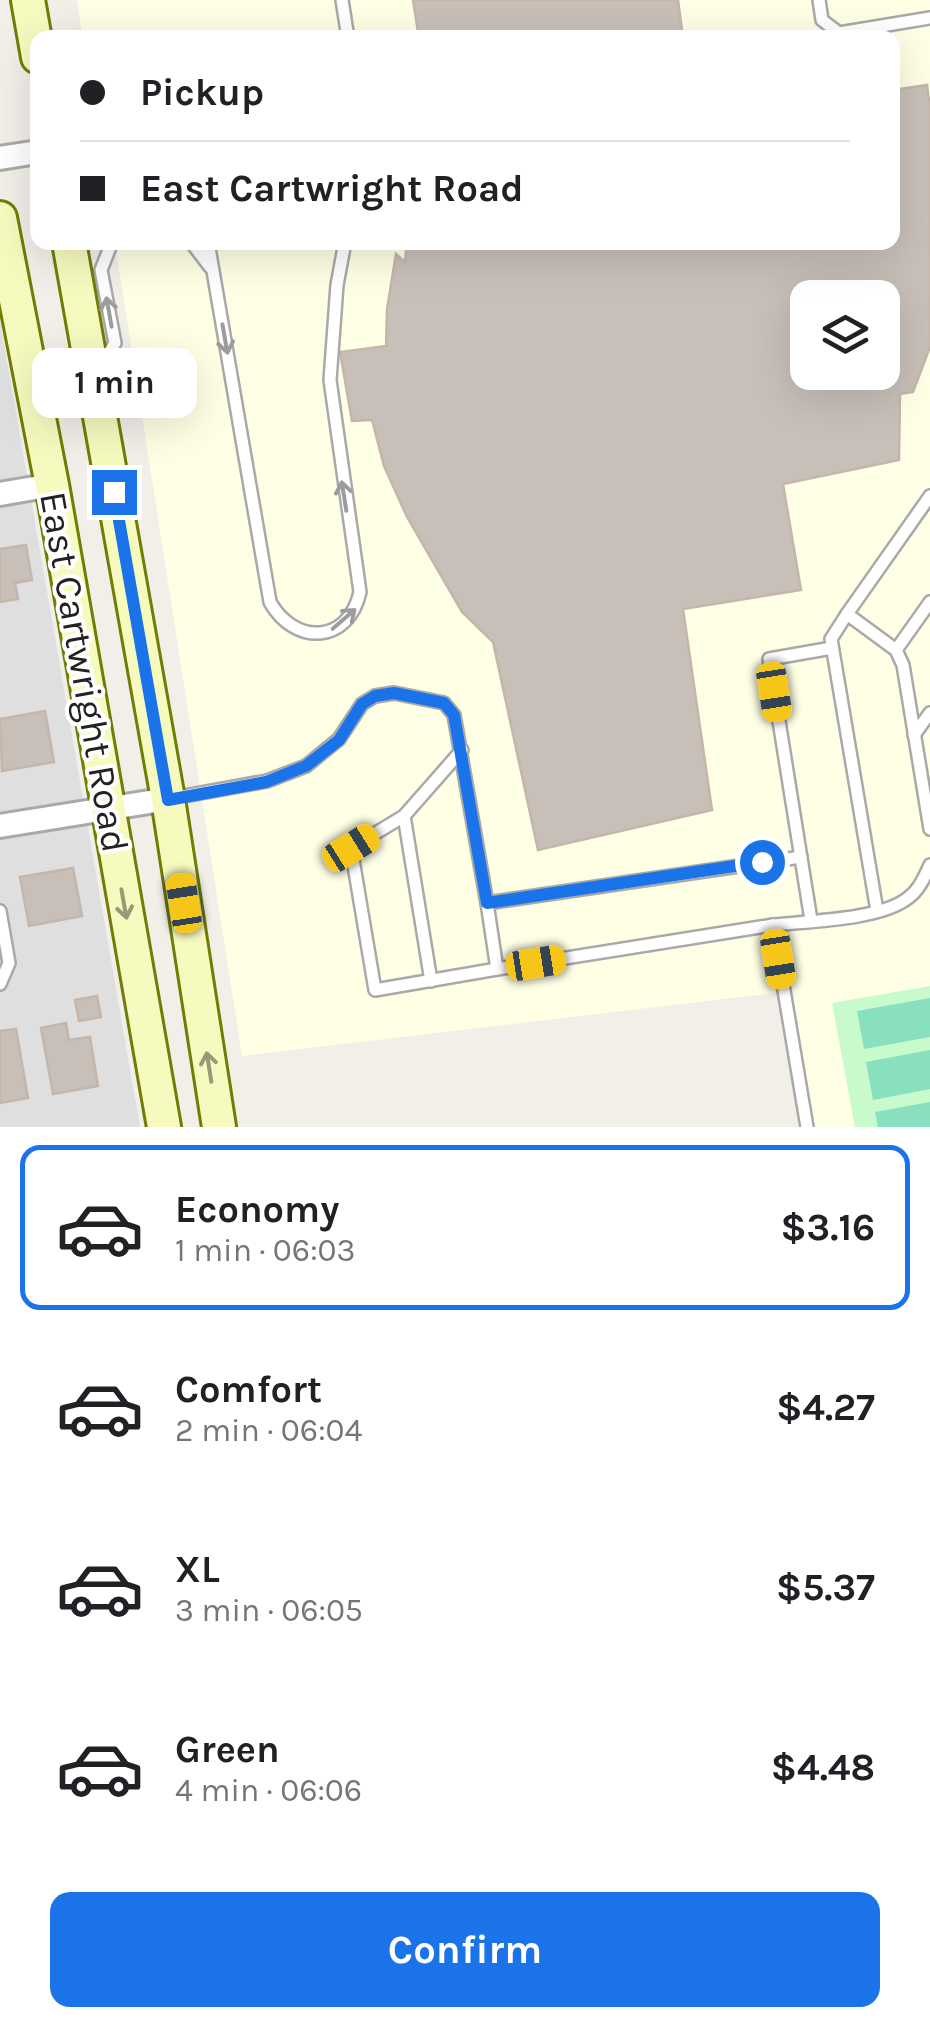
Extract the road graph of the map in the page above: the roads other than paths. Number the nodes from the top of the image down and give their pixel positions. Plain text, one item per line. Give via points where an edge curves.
1 (28, 0) edge
2 (342, 0) edge
3 (819, 0) edge
4 (930, 18) edge
5 (33, 30) edge
6 (347, 30) edge
7 (834, 30) edge
8 (856, 30) edge
9 (30, 153) edge
10 (0, 158) edge
11 (0, 218) edge
12 (70, 250) edge
13 (109, 250) edge
14 (198, 250) edge
15 (210, 250) edge
16 (343, 250) edge
17 (214, 274) junction
18 (93, 378) junction
19 (52, 485) junction
20 (0, 494) edge
21 (930, 496) edge
22 (930, 602) edge
23 (847, 614) junction
24 (832, 648) junction
25 (896, 650) junction
26 (930, 712) edge
27 (914, 734) junction
28 (462, 750) junction
29 (168, 800) junction
30 (106, 808) junction
31 (404, 816) junction
32 (0, 826) edge
33 (930, 829) edge
34 (800, 857) junction
35 (930, 865) edge
36 (487, 903) junction
37 (0, 911) edge
38 (877, 911) junction
39 (812, 920) junction
40 (773, 925) junction
41 (497, 970) junction
42 (431, 980) junction
43 (0, 984) edge
44 (164, 1127) edge
45 (219, 1127) edge
46 (807, 1127) edge

1 - 5 main road
2 - 6 lane
3 - 7 lane via 822,20
4 - 8 lane
9 - 10 street
11 - 19 main road, East Cartwright Road
12 - 18 main road, East Cartwright Road
18 -> 13 lane via 114,343 102,270
14 - 17 lane
15 - 17 lane
17 -> 16 lane via 270,602 280,619 302,632 326,633 346,623 360,592 330,380
18 - 29 main road, East Cartwright Road
19 - 20 street
19 - 30 main road, East Cartwright Road
21 - 23 lane
22 - 25 lane
23 - 24 lane
23 - 25 lane
24 - 34 lane via 769,659
24 - 38 lane
25 - 27 lane
26 - 27 lane
27 - 33 lane
28 - 29 lane via 454,715 444,703 375,696 339,740 306,766 266,782
28 - 31 lane
28 - 36 lane
29 - 30 street
45 -> 29 main road, East Cartwright Road
30 - 32 street
30 -> 44 main road, East Cartwright Road
31 - 42 lane
31 - 42 lane via 351,848 375,990
34 - 36 lane
34 - 39 lane
35 - 38 lane via 908,898
36 - 41 lane
37 - 43 lane via 9,962
38 - 39 lane
39 - 40 lane
40 - 41 lane
40 - 46 lane
41 - 42 lane

